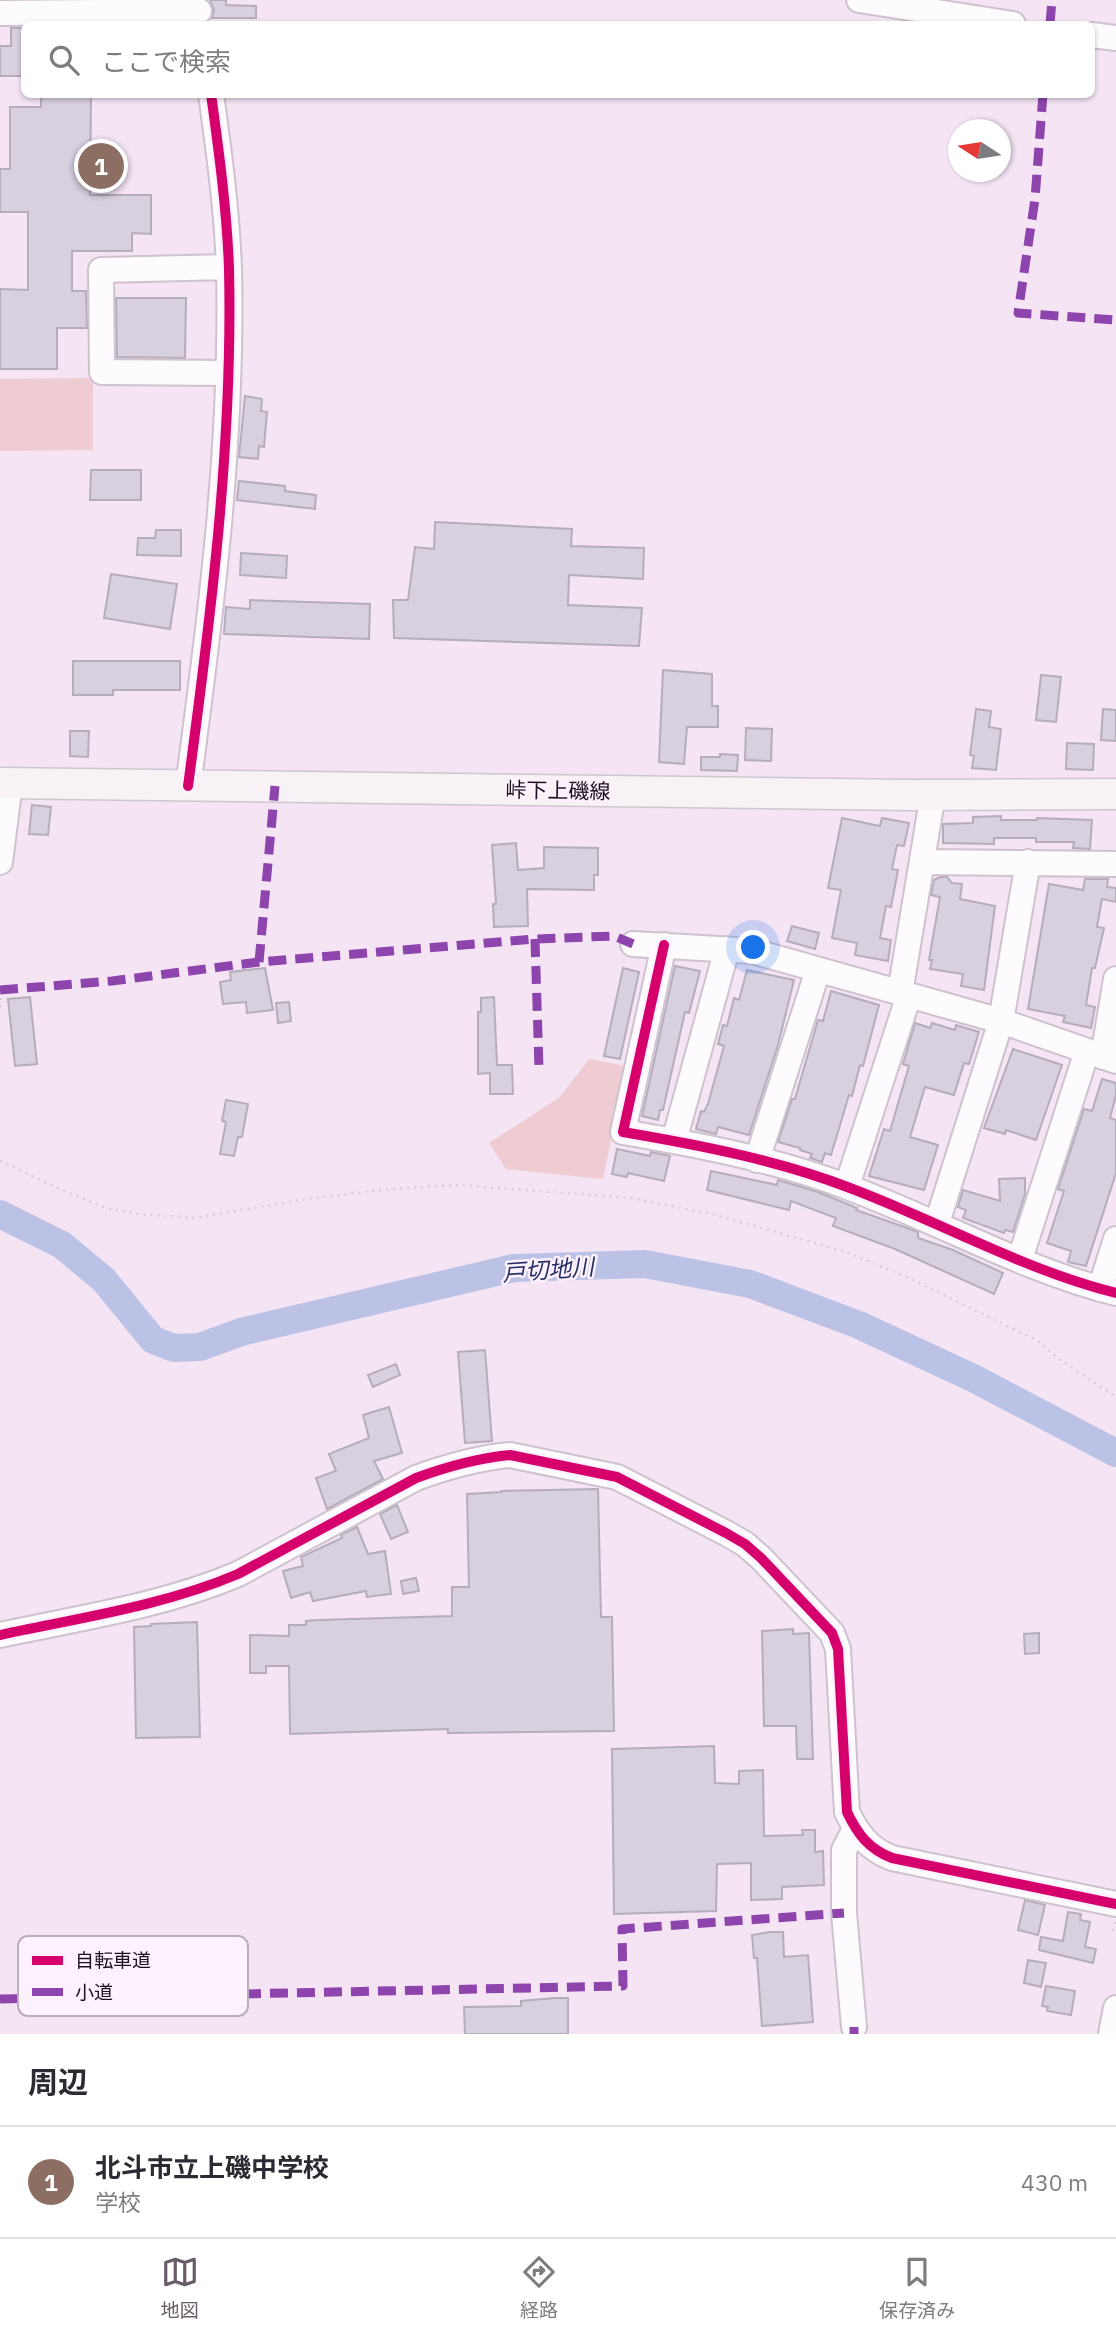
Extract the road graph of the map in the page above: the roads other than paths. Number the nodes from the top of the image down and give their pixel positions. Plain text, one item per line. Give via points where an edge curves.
1 (859, 0) edge
2 (200, 12) edge
3 (0, 13) edge
4 (994, 21) edge
5 (1095, 35) edge
6 (1116, 38) edge
7 (211, 98) edge
8 (229, 267) junction
9 (228, 373) junction
10 (5, 783) edge
11 (188, 786) junction
12 (933, 794) junction
13 (1116, 794) edge
14 (0, 862) edge
15 (922, 862) junction
16 (1028, 862) junction
17 (1116, 863) edge
18 (633, 944) dead end
19 (664, 945) junction
20 (727, 949) junction
21 (818, 970) junction
22 (1116, 979) edge
23 (905, 994) junction
24 (1001, 1021) junction
25 (1102, 1056) edge
26 (674, 1141) junction
27 (757, 1160) junction
28 (847, 1186) junction
29 (937, 1223) junction
30 (1116, 1239) edge
31 (1020, 1259) junction
32 (1108, 1291) edge
33 (0, 1635) edge
34 (855, 1829) junction
35 (1116, 1905) edge
36 (1116, 2008) edge
37 (854, 2027) dead end
38 (1111, 2034) edge

1 - 4 street
2 - 3 street
5 - 6 street
7 - 8 street
8 - 9 street
8 - 9 street via 101,270 102,372
9 - 11 street via 208,638
10 - 11 main road, 峠下上磯線
10 - 14 street
11 - 12 main road, 峠下上磯線
12 - 13 main road, 峠下上磯線
12 - 15 street
15 - 16 street
15 - 23 street
16 - 17 street
16 - 24 street
18 - 19 street
19 - 20 street
19 - 26 street via 623,1132
20 - 21 street via 752,951
20 - 26 street
21 - 23 street
21 - 27 street
22 - 25 street
23 - 24 street
23 - 28 street
24 - 25 street
24 - 29 street
25 - 31 street
26 - 27 street
27 - 28 street
28 - 29 street
29 - 31 street
30 - 32 street
31 - 32 street
33 - 34 street via 214,1584 416,1478 496,1456 617,1477 745,1544 832,1633 838,1649 847,1812
34 - 35 street via 878,1853 892,1858
34 - 37 street via 844,1850 844,1913
36 - 38 street

